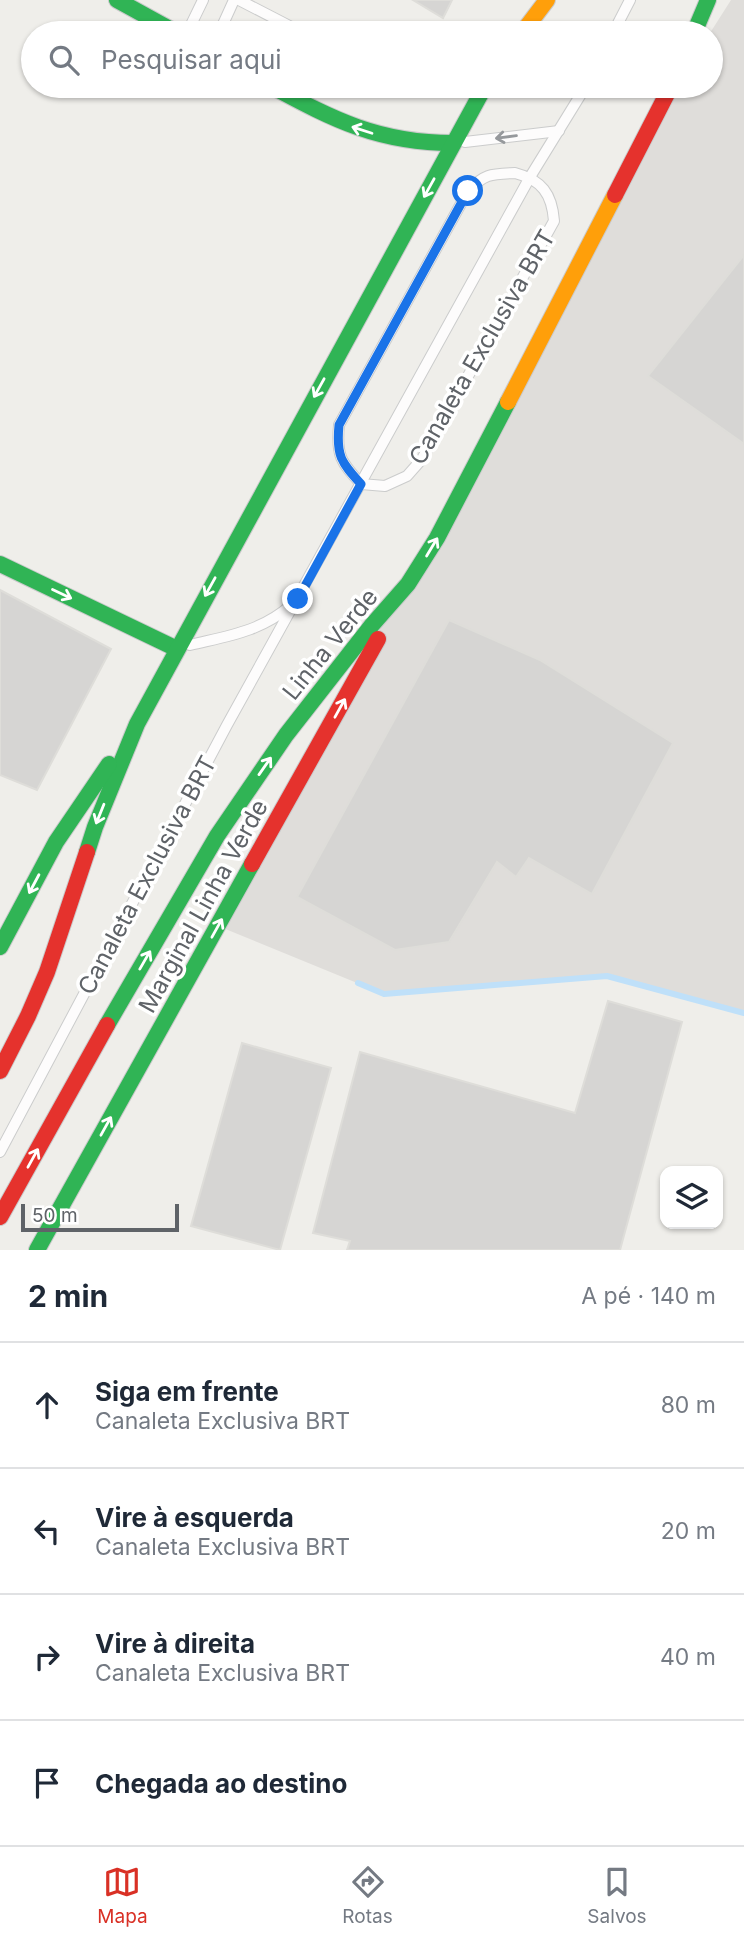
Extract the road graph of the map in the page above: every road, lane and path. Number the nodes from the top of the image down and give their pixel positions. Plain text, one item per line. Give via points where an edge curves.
1 (117, 0) edge
2 (203, 0) edge
3 (237, 0) edge
4 (630, 0) edge
5 (716, 0) edge
6 (542, 5) edge
7 (706, 6) edge
8 (155, 21) edge
9 (193, 21) edge
10 (226, 21) edge
11 (279, 21) edge
12 (531, 21) edge
13 (619, 21) edge
14 (293, 98) edge
15 (478, 98) edge
16 (579, 98) edge
17 (665, 98) edge
18 (559, 131) junction
19 (453, 143) junction
20 (530, 177) junction
21 (361, 484) junction
22 (0, 564) edge
23 (408, 584) junction
24 (298, 599) junction
25 (177, 649) junction
26 (138, 724) junction
27 (0, 947) edge
28 (0, 1071) edge
29 (0, 1152) edge
30 (0, 1217) edge
31 (37, 1250) edge

1 - 8 main road
2 - 9 lane
3 - 10 lane
3 - 11 lane
4 - 13 lane
5 - 7 main road
6 - 12 main road
19 -> 14 main road via 419,143 367,132
15 - 19 main road
16 - 18 lane, Canaleta Exclusiva BRT
23 -> 17 main road, Linha Verde via 437,538
18 -> 19 lane
18 - 20 lane, Canaleta Exclusiva BRT
19 -> 25 main road
20 - 21 lane, Canaleta Exclusiva BRT
20 - 21 lane, Canaleta Exclusiva BRT via 553,204 554,221 547,235 422,459 407,477 385,486
20 - 21 lane via 495,174 480,178 468,191 339,425 342,463
21 - 24 lane, Canaleta Exclusiva BRT
22 -> 25 main road
30 -> 23 main road, Linha Verde via 217,836 286,735
31 -> 23 main road, Marginal Linha Verde
24 - 25 lane, Canaleta Exclusiva BRT via 254,630
24 - 29 lane, Canaleta Exclusiva BRT
25 - 26 main road
26 -> 27 main road via 56,842
26 -> 28 main road via 95,827 47,972

